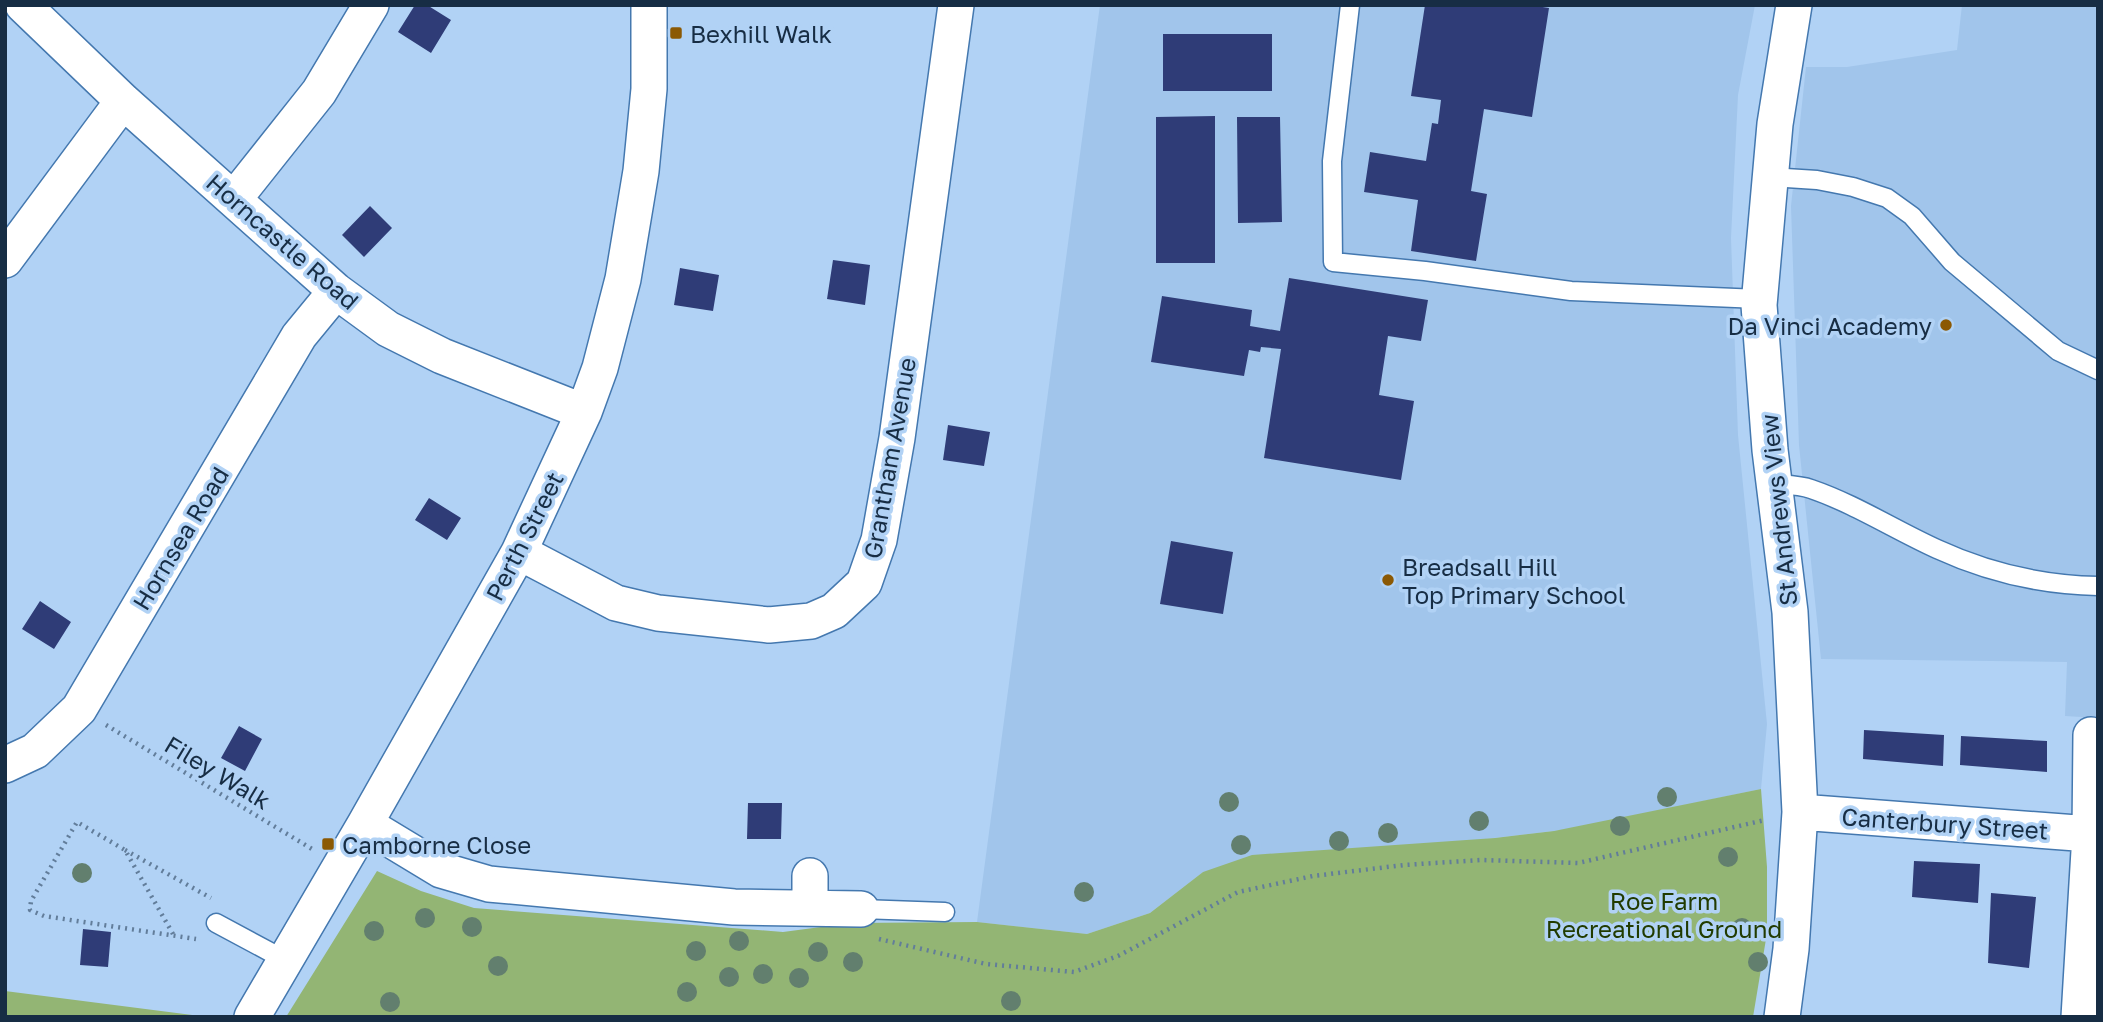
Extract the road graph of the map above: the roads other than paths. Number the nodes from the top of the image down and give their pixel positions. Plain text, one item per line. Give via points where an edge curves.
1 (23, 5) edge
2 (371, 5) edge
3 (649, 5) edge
4 (956, 5) edge
5 (1350, 5) edge
6 (1794, 5) edge
7 (123, 102) junction
8 (1770, 177) junction
9 (234, 199) junction
10 (5, 260) edge
11 (336, 291) junction
12 (1759, 299) junction
13 (2098, 370) edge
14 (584, 412) junction
15 (1774, 484) junction
16 (519, 552) junction
17 (2098, 586) edge
18 (2091, 736) dead end
19 (5, 765) edge
20 (1800, 812) junction
21 (365, 824) junction
22 (2090, 834) junction
23 (829, 900) joint
24 (945, 912) dead end
25 (216, 923) road end
26 (285, 960) junction
27 (252, 1017) edge
28 (1782, 1017) edge
29 (2079, 1017) edge

1 - 7 street, Horncastle Road
2 - 9 street via 319,92
3 - 14 street, Perth Street via 649,89 642,171 623,279
4 - 16 street, Grantham Avenue via 897,438 879,540 864,583 834,611 811,621 769,625 616,603
5 - 12 lane via 1332,161 1333,262 1571,291
6 - 8 street, St Andrews View
7 - 9 street, Horncastle Road
7 - 10 street
8 - 12 street, St Andrews View
8 - 13 lane via 1817,180 1887,198 1912,216 1952,262 2058,351
9 - 11 street, Horncastle Road
11 - 14 street, Horncastle Road via 388,329 442,356
11 - 19 street, Hornsea Road via 299,336 79,709 35,751
12 - 15 street, St Andrews View
14 - 16 street, Perth Street
15 - 17 lane via 1810,488 1971,563 2035,580
15 - 20 street, St Andrews View via 1790,612
16 - 21 street, Perth Street
18 - 22 street
20 - 22 street, Canterbury Street
20 - 28 street, St Andrews View
21 - 23 street via 441,870 489,884 734,907
21 - 26 street, Perth Street
22 - 29 street
23 - 24 lane
25 - 26 lane
26 - 27 street, Perth Street

